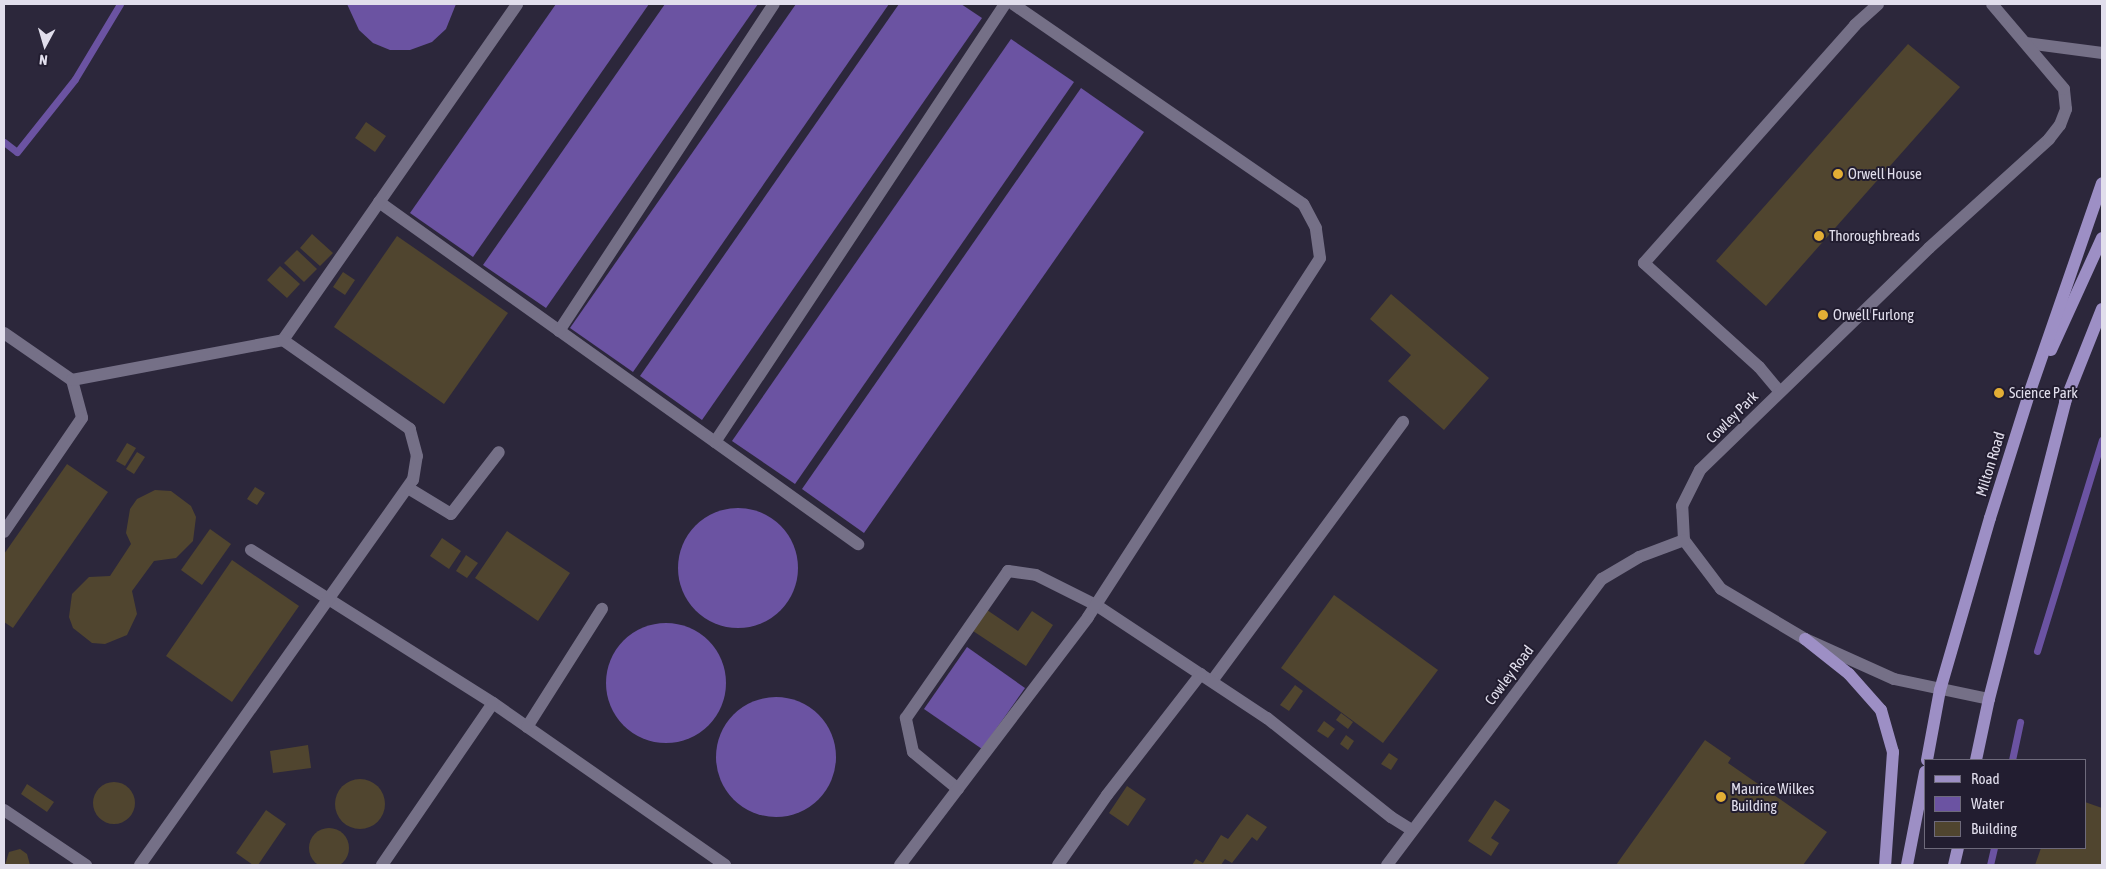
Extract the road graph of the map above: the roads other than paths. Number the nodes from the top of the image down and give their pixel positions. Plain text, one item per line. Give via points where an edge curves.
1 (517, 4) edge
2 (774, 4) edge
3 (1005, 4) edge
4 (1013, 4) edge
5 (1878, 4) edge
6 (1992, 4) edge
7 (2026, 43) junction
8 (2102, 53) edge
9 (2102, 183) edge
10 (379, 202) junction
11 (2102, 238) edge
12 (2102, 309) edge
13 (559, 331) junction
14 (4, 333) edge
15 (283, 340) junction
16 (72, 380) junction
17 (1780, 392) junction
18 (2029, 394) junction
19 (1404, 422) dead end
20 (715, 442) junction
21 (499, 452) dead end
22 (408, 488) junction
23 (4, 532) edge
24 (1684, 540) junction
25 (858, 544) dead end
26 (251, 550) dead end
27 (326, 600) junction
28 (1096, 605) junction
29 (602, 609) dead end
30 (1805, 639) junction
31 (1201, 674) junction
32 (1212, 682) junction
33 (1940, 690) junction
34 (1988, 699) junction
35 (494, 703) junction
36 (527, 726) junction
37 (1927, 759) edge
38 (1976, 759) edge
39 (1924, 777) edge
40 (958, 789) junction
41 (4, 810) edge
42 (1412, 830) junction
43 (1958, 849) edge
44 (86, 865) edge
45 (140, 865) edge
46 (382, 865) edge
47 (725, 865) edge
48 (900, 865) edge
49 (1058, 865) edge
50 (1387, 865) edge
51 (1885, 865) edge
52 (1907, 865) edge
53 (1954, 865) edge

1 - 10 street
2 - 13 street
3 - 20 street
4 - 28 street via 1303,204 1316,228 1320,258
5 - 17 street via 1855,25 1644,263 1759,367
6 - 7 street
7 - 8 street
7 - 17 street, Cowley Park via 2064,89 2066,109 2049,139
9 - 18 main road, Milton Road
10 - 13 street
10 - 15 street
11 - 18 main road via 2074,306
12 - 34 main road via 2065,402
13 - 20 street
14 - 16 street
15 - 16 street
15 - 22 street via 410,429 417,456 413,480
16 - 23 street via 82,418
17 - 24 street, Cowley Park via 1700,470 1682,506
18 - 33 main road, Milton Road
19 - 32 street
20 - 25 street
21 - 22 street via 452,514
22 - 27 street
24 - 30 street via 1721,589
24 - 42 street, Cowley Road via 1639,557 1602,579
26 - 27 street
27 - 35 street
27 - 45 street
28 - 31 street
28 - 40 street
28 - 40 street via 1036,575 1008,571 906,718 913,752
29 - 36 street
30 - 33 street via 1894,680
30 - 51 main road via 1849,674 1881,710 1893,752
31 - 32 street
31 - 49 street via 1107,795
32 - 42 street via 1267,718
33 - 34 street
33 - 37 main road, Milton Road
34 - 38 main road
35 - 36 street
35 - 46 street
36 - 47 street
39 - 52 main road
40 - 48 street
41 - 44 street
42 - 50 street, Cowley Road
43 - 53 main road

